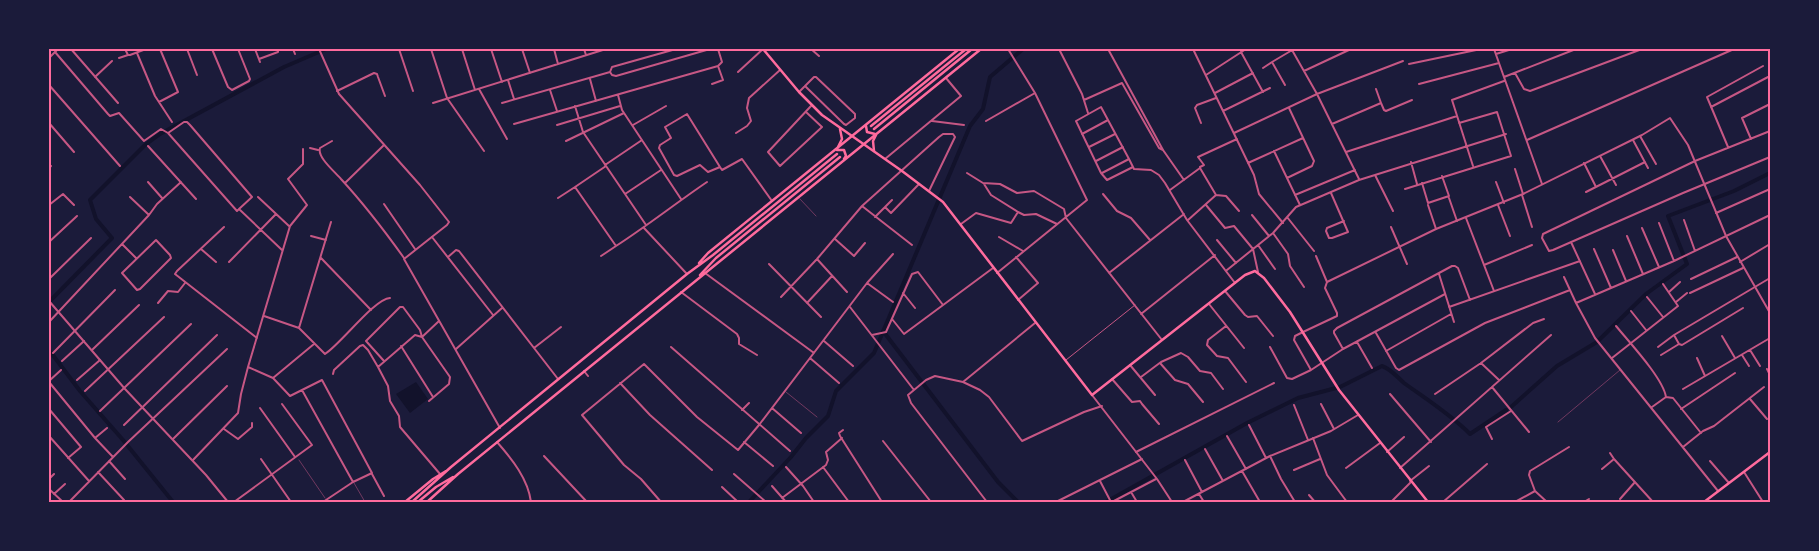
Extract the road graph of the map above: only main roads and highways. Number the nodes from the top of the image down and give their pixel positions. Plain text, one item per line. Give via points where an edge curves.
1 (763, 49) edge
2 (959, 49) edge
3 (966, 49) edge
4 (972, 49) edge
5 (981, 49) edge
6 (867, 124) junction
7 (840, 129) junction
8 (876, 134) junction
9 (852, 136) junction
10 (863, 144) junction
11 (836, 150) junction
12 (874, 151) junction
13 (837, 154) dead end
14 (840, 157) dead end
15 (844, 160) junction
16 (694, 268) junction
17 (698, 278) junction
18 (1770, 452) edge
19 (452, 467) junction
20 (458, 474) junction
21 (405, 502) edge
22 (412, 502) edge
23 (418, 502) edge
24 (427, 502) edge
25 (1428, 502) edge
26 (1704, 502) edge

1 - 7 main road via 812,106
2 - 6 main road
3 - 4 main road via 872,128
5 - 8 main road
6 - 8 main road via 867,132
6 - 9 main road
7 - 9 main road
7 - 11 main road via 842,139
8 - 10 main road
8 - 12 main road
9 - 10 main road
9 - 11 main road
10 - 12 main road
10 - 15 main road
11 - 15 main road via 844,150
11 - 16 main road via 708,253
12 - 25 main road via 943,202 1092,394 1225,290 1249,273 1258,272 1284,304 1336,386
13 - 16 main road
14 - 17 main road via 716,258
15 - 17 main road
16 - 19 main road
17 - 20 main road
18 - 26 main road
19 - 21 main road
19 - 22 main road
20 - 23 main road
20 - 24 main road

